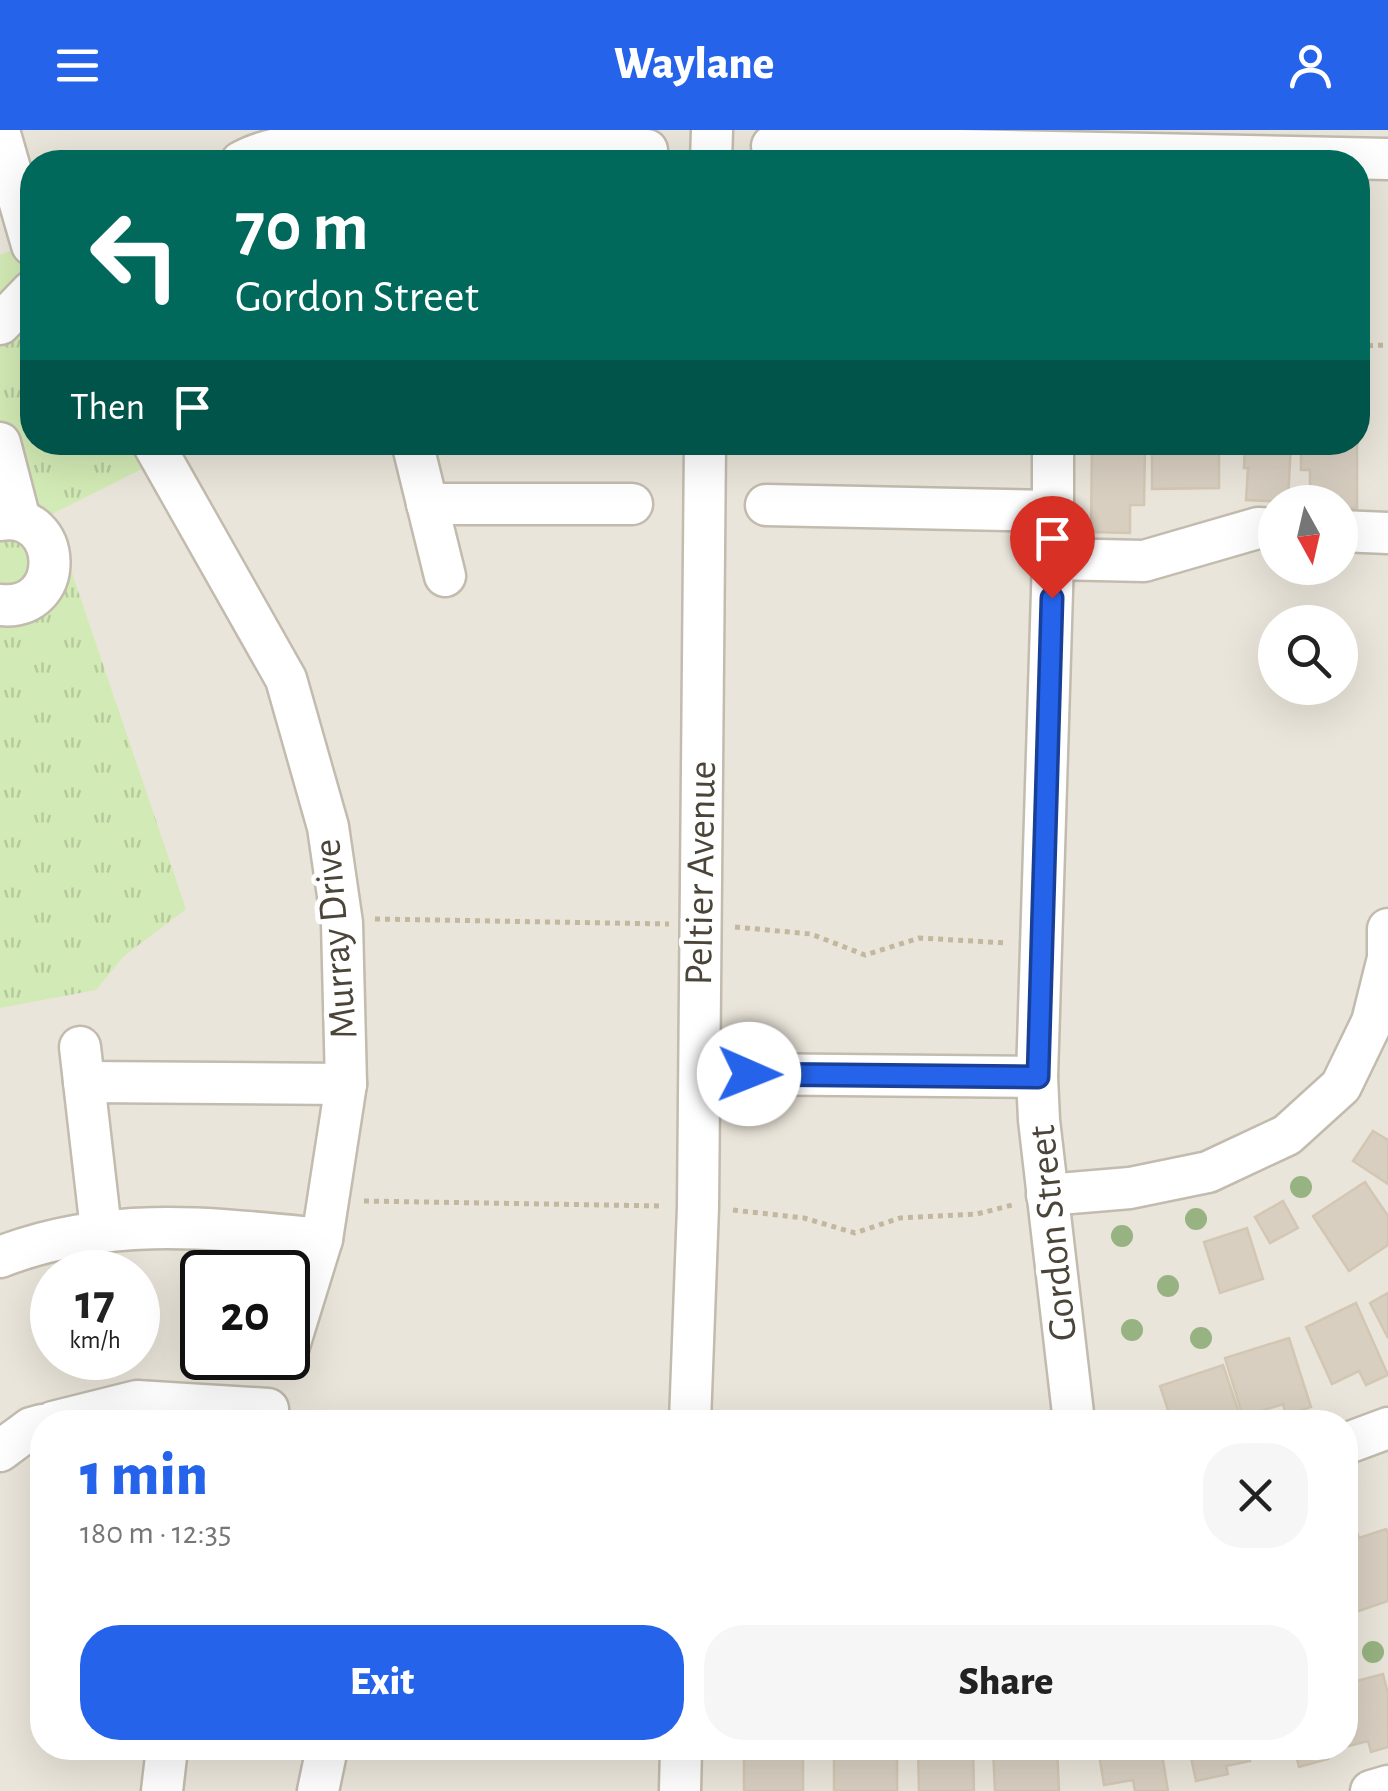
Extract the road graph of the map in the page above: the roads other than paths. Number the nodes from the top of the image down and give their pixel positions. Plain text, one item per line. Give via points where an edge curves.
1 (0, 134) edge
2 (917, 140) edge
3 (360, 145) edge
4 (772, 146) dead end
5 (1075, 148) edge
6 (279, 150) edge
7 (646, 150) dead end
8 (1138, 150) edge
9 (6, 176) edge
10 (20, 213) edge
11 (0, 443) edge
12 (170, 455) edge
13 (415, 455) edge
14 (705, 455) edge
15 (1053, 455) edge
16 (427, 504) junction
17 (632, 504) dead end
18 (766, 505) dead end
19 (1053, 510) junction
20 (10, 520) edge
21 (1258, 528) edge
22 (1358, 532) edge
23 (1388, 533) edge
24 (1054, 560) junction
25 (445, 576) dead end
26 (0, 605) edge
27 (1388, 929) edge
28 (749, 1074) dead end
29 (1038, 1077) junction
30 (346, 1084) junction
31 (1048, 1195) junction
32 (100, 1230) junction
33 (322, 1238) junction
34 (0, 1257) edge
35 (310, 1277) edge
36 (278, 1380) edge
37 (102, 1410) edge
38 (215, 1410) edge
39 (268, 1410) edge
40 (690, 1410) edge
41 (1073, 1410) edge
42 (1388, 1428) edge
43 (30, 1429) edge
44 (1358, 1439) edge
45 (0, 1451) edge
46 (166, 1760) edge
47 (324, 1760) edge
48 (681, 1760) edge
49 (1388, 1786) edge
50 (162, 1791) edge
51 (318, 1791) edge
52 (680, 1791) edge
53 (1371, 1791) edge

1 - 9 street
2 - 4 street
2 - 5 street
3 - 6 street
3 - 7 street
5 - 8 street
9 - 10 street
11 - 20 street
12 - 30 street, Murray Drive via 286,679 328,827 342,923
13 - 16 street
14 - 40 street, Peltier Avenue
15 - 19 street, Gordon Street
16 - 17 street
16 - 25 street
18 - 19 street
19 - 24 street, Gordon Street
20 - 26 street via 44,539 50,568 27,602
21 - 24 street via 1144,562
22 - 23 street
24 - 29 street, Gordon Street
27 - 31 street via 1372,1022 1341,1086 1286,1135 1208,1172
28 - 29 street
29 - 31 street, Gordon Street
30 - 32 street via 82,1065
30 - 33 street, Murray Drive
31 - 41 street, Gordon Street
32 - 33 street via 201,1228
32 - 34 street
33 - 35 street, Murray Drive
36 - 39 street
37 - 38 street via 138,1401
42 - 44 street
43 - 45 street
46 - 50 street
47 - 51 street
48 - 52 street
49 - 53 street

